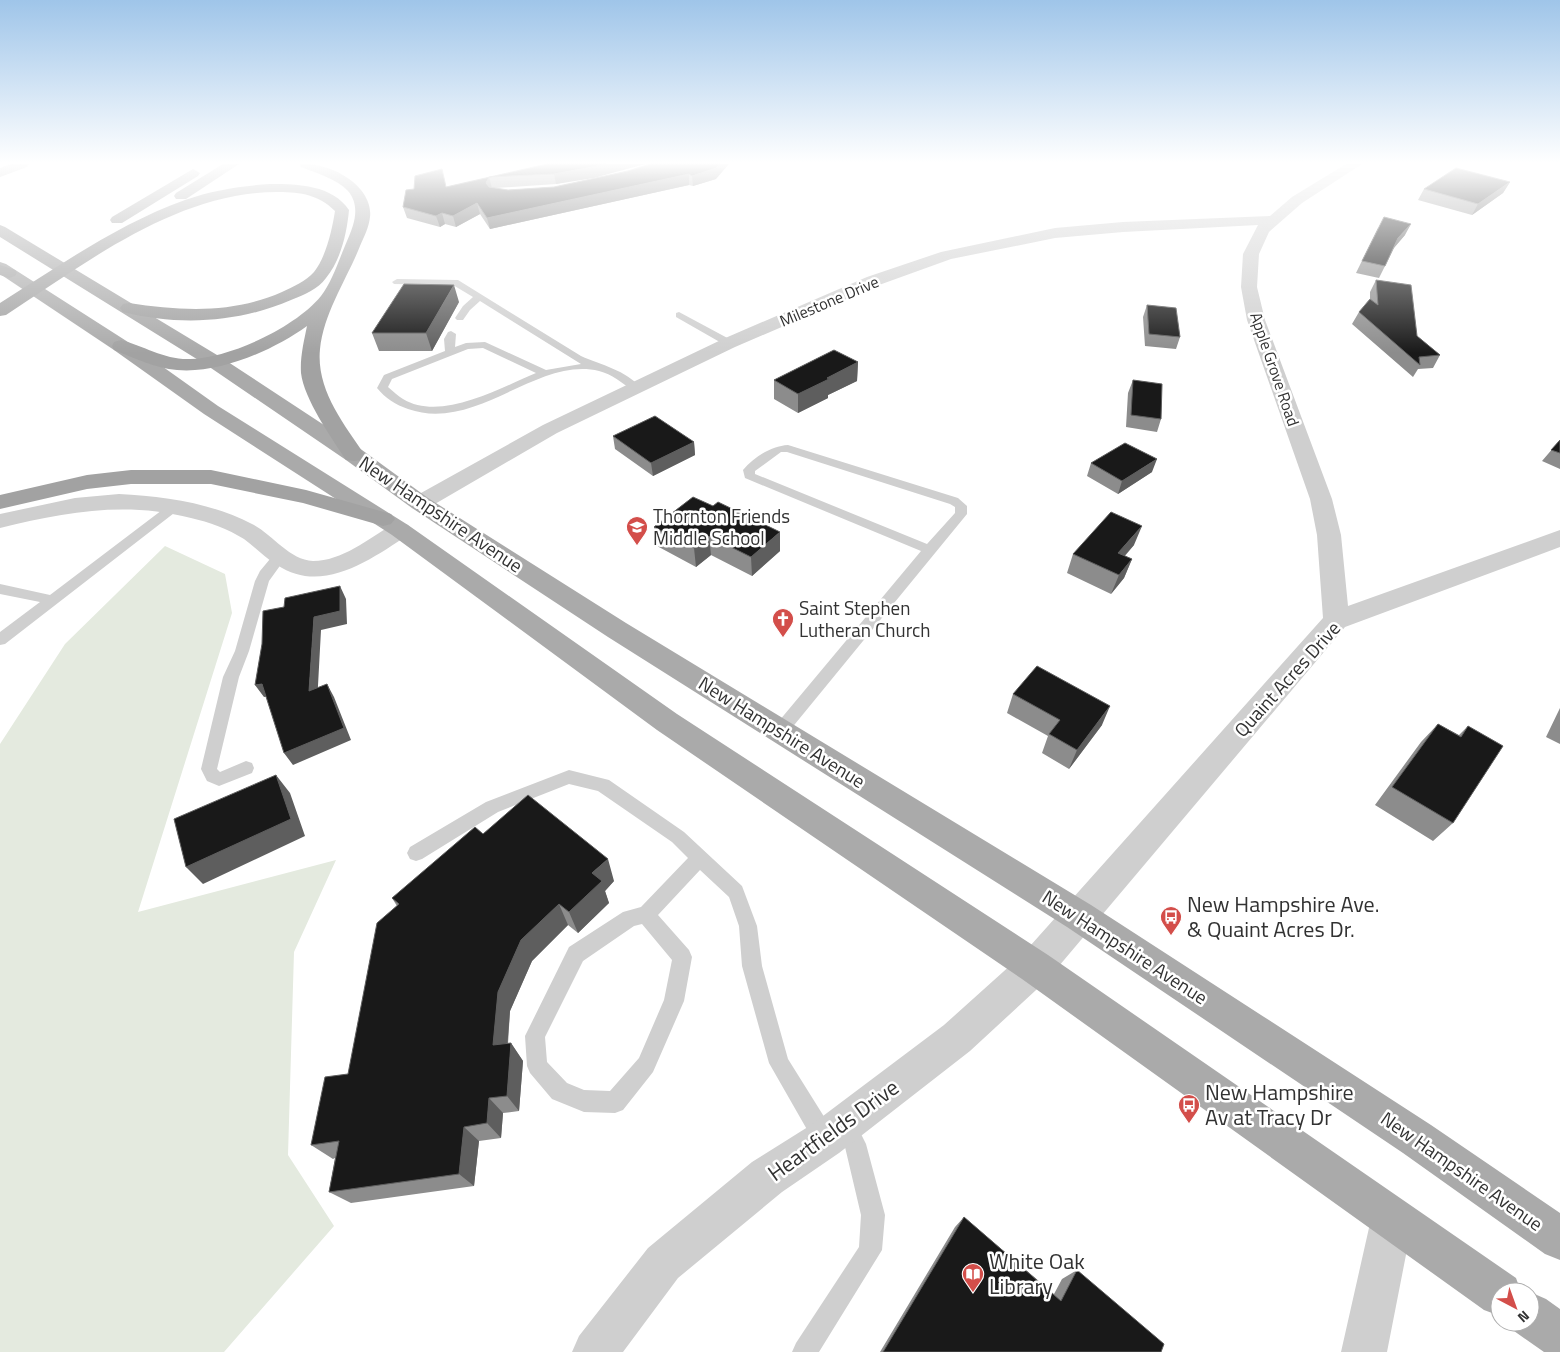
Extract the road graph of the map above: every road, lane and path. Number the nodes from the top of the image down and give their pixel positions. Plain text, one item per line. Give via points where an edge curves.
1 (107, 227) edge
2 (110, 227) edge
3 (113, 227) edge
4 (122, 227) edge
5 (338, 227) edge
6 (359, 227) edge
7 (1122, 227) edge
8 (1265, 227) edge
9 (0, 230) edge
10 (94, 237) junction
11 (3, 270) edge
12 (397, 282) dead end
13 (0, 290) edge
14 (479, 297) junction
15 (328, 298) junction
16 (129, 308) junction
17 (0, 311) edge
18 (679, 315) dead end
19 (460, 318) dead end
20 (452, 334) dead end
21 (730, 343) junction
22 (121, 346) junction
23 (450, 352) junction
24 (215, 362) junction
25 (594, 366) junction
26 (545, 373) junction
27 (636, 388) junction
28 (259, 440) junction
29 (354, 455) junction
30 (0, 502) edge
31 (420, 503) junction
32 (174, 507) junction
33 (0, 521) edge
34 (391, 525) junction
35 (1560, 538) edge
36 (929, 550) junction
37 (280, 556) junction
38 (510, 562) junction
39 (0, 589) edge
40 (52, 600) junction
41 (1336, 620) junction
42 (0, 640) edge
43 (780, 731) junction
44 (246, 768) dead end
45 (416, 853) dead end
46 (700, 858) junction
47 (646, 915) junction
48 (1080, 916) junction
49 (1035, 967) junction
50 (834, 1131) junction
51 (1392, 1219) junction
52 (1560, 1239) edge
53 (1490, 1287) edge
54 (1540, 1322) edge
55 (1560, 1336) edge
56 (595, 1352) edge
57 (805, 1352) edge
58 (1364, 1352) edge

1 - 10 highway
2 - 10 highway
3 - 10 highway
4 - 10 highway
5 - 16 highway via 321,274 304,288 277,301 213,316 162,314
6 - 15 highway
7 - 21 street, Milestone Drive via 1055,233 948,255 874,281
8 - 41 street, Apple Grove Road via 1251,254 1249,287 1256,320 1321,498 1329,535
9 - 16 main road, New Hampshire Avenue
10 - 13 highway
10 - 17 highway
11 - 22 main road, New Hampshire Avenue
12 - 14 lane via 455,282
14 - 19 lane
14 - 25 lane
15 - 24 highway via 305,320 270,340
15 - 29 highway via 317,321 311,348 311,374 323,406
16 - 24 main road, New Hampshire Avenue
18 - 21 lane
20 - 23 lane
21 - 27 street, Milestone Drive
22 - 24 highway via 177,364
22 - 28 main road, New Hampshire Avenue
23 - 26 lane via 466,346 485,345
23 - 26 lane via 388,377 382,388 417,409 443,411 459,408
24 - 29 main road, New Hampshire Avenue
25 - 26 lane
25 - 27 lane via 610,371
27 - 31 street, Milestone Drive via 550,429
28 - 31 main road via 294,440 397,509 411,509
28 - 34 main road, New Hampshire Avenue
29 - 31 main road, New Hampshire Avenue
30 - 34 highway via 87,482 131,477 211,477 306,497
31 - 38 main road, New Hampshire Avenue
32 - 33 street via 119,501
32 - 37 street via 202,512 246,530
32 - 40 lane
34 - 37 street via 342,565 314,570 288,562
34 - 38 main road via 434,532 486,564
34 - 49 main road, New Hampshire Avenue via 667,722
35 - 41 street, Quaint Acres Drive
36 - 36 lane via 961,514 961,506 954,501 788,448 772,452 749,470 749,475 755,479
36 - 43 lane
37 - 44 lane via 262,581 231,677 209,769 219,779
38 - 43 main road, New Hampshire Avenue
39 - 40 lane
40 - 42 lane
41 - 48 street, Quaint Acres Drive
43 - 48 main road, New Hampshire Avenue
45 - 46 lane via 492,807 569,777 603,786 678,836
46 - 47 lane
46 - 50 lane via 736,892 748,926 752,966 779,1063
47 - 47 lane via 682,958 674,1001 646,1066 614,1102 584,1101 560,1091 537,1066 535,1036 576,954 630,918
48 - 49 street, Heartfields Drive
48 - 52 main road, New Hampshire Avenue via 1417,1139
49 - 50 street, Heartfields Drive via 957,1038
49 - 51 main road, New Hampshire Avenue
50 - 56 street, Heartfields Drive via 767,1177 663,1263
50 - 57 lane via 855,1144 873,1215 870,1250
51 - 53 main road, New Hampshire Avenue
51 - 58 street
54 - 55 main road

